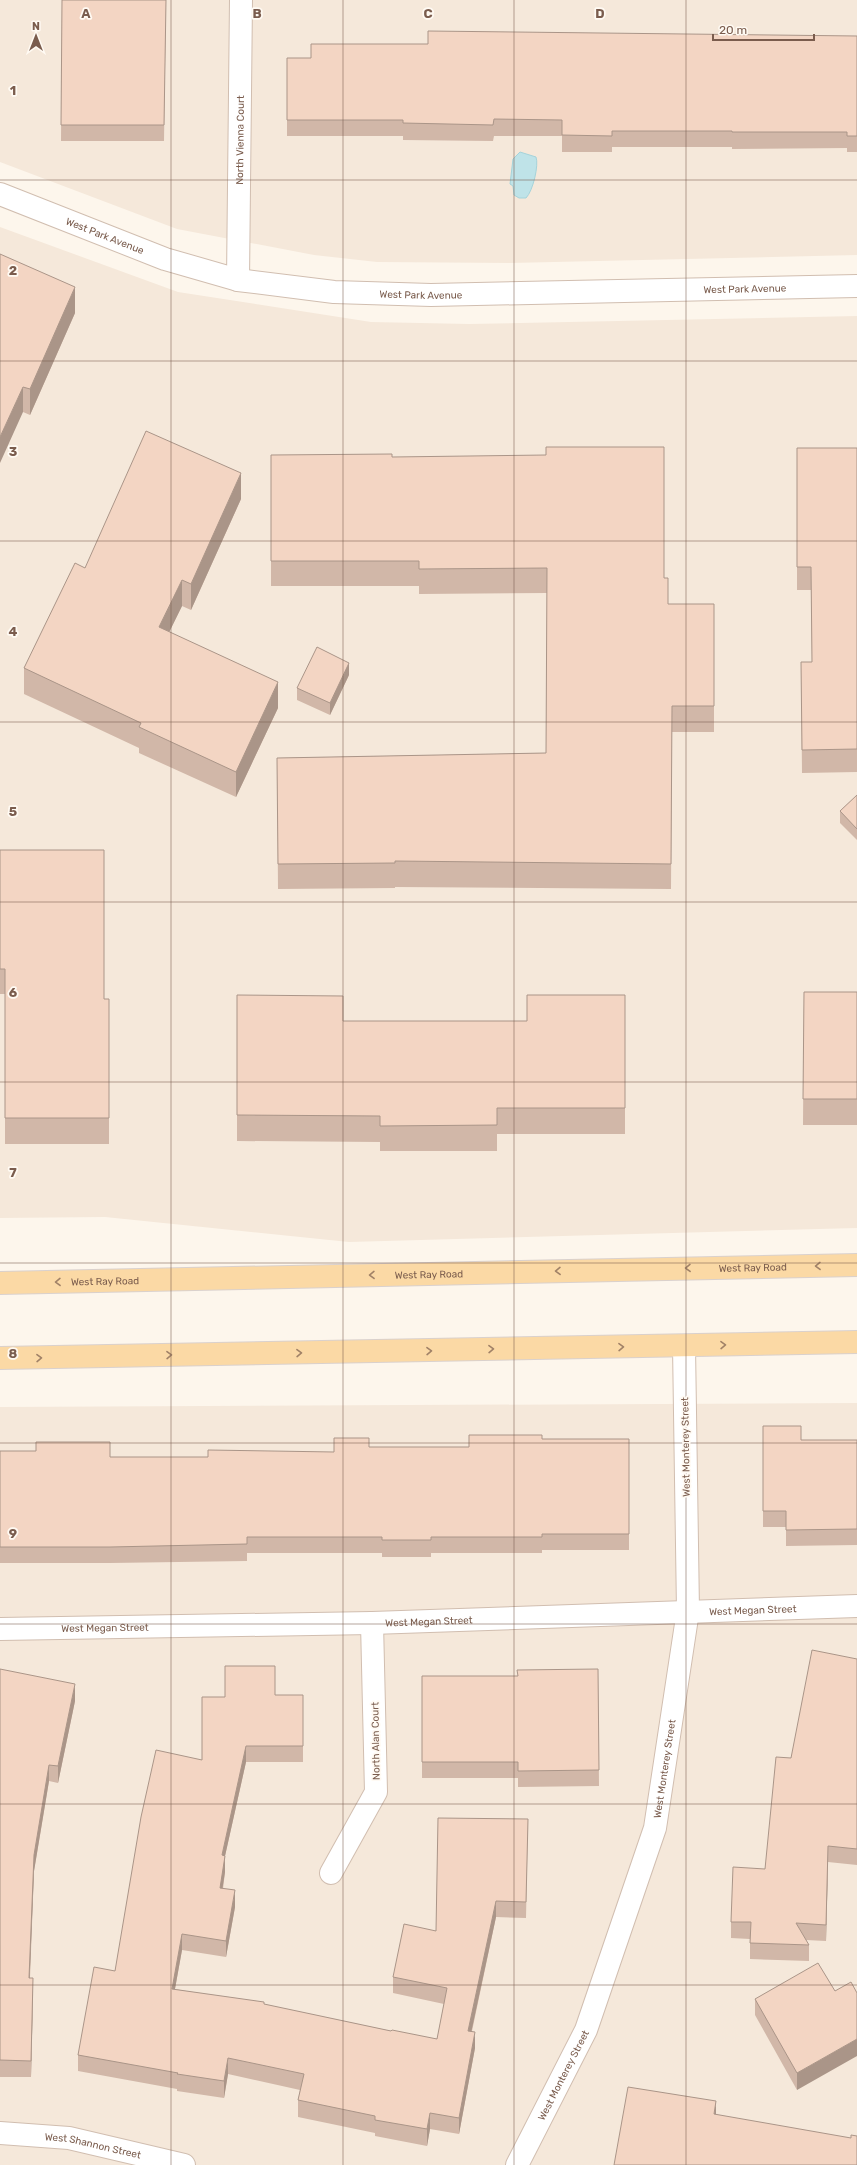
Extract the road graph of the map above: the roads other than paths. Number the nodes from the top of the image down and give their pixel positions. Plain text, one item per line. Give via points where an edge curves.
1 (241, 0) edge
2 (0, 194) edge
3 (238, 280) junction
4 (857, 286) edge
5 (857, 1265) edge
6 (0, 1283) edge
7 (857, 1342) edge
8 (684, 1346) junction
9 (0, 1358) edge
10 (857, 1606) edge
11 (688, 1611) junction
12 (372, 1623) junction
13 (0, 1629) edge
14 (331, 1872) dead end
15 (0, 2133) edge
16 (184, 2165) edge
17 (517, 2165) edge

1 - 3 street, North Vienna Court
2 - 3 street, West Park Avenue via 165,259
3 - 4 street, West Park Avenue via 334,292 431,295
5 -> 6 main road, West Ray Road
8 -> 7 main road
9 -> 8 main road
8 - 11 street, West Monterey Street
10 - 11 street, West Megan Street
11 - 12 street, West Megan Street
11 - 17 street, West Monterey Street via 655,1828 586,2030
12 - 13 street, West Megan Street
12 - 14 street, North Alan Court via 376,1792
15 - 16 street, West Shannon Street via 68,2138

